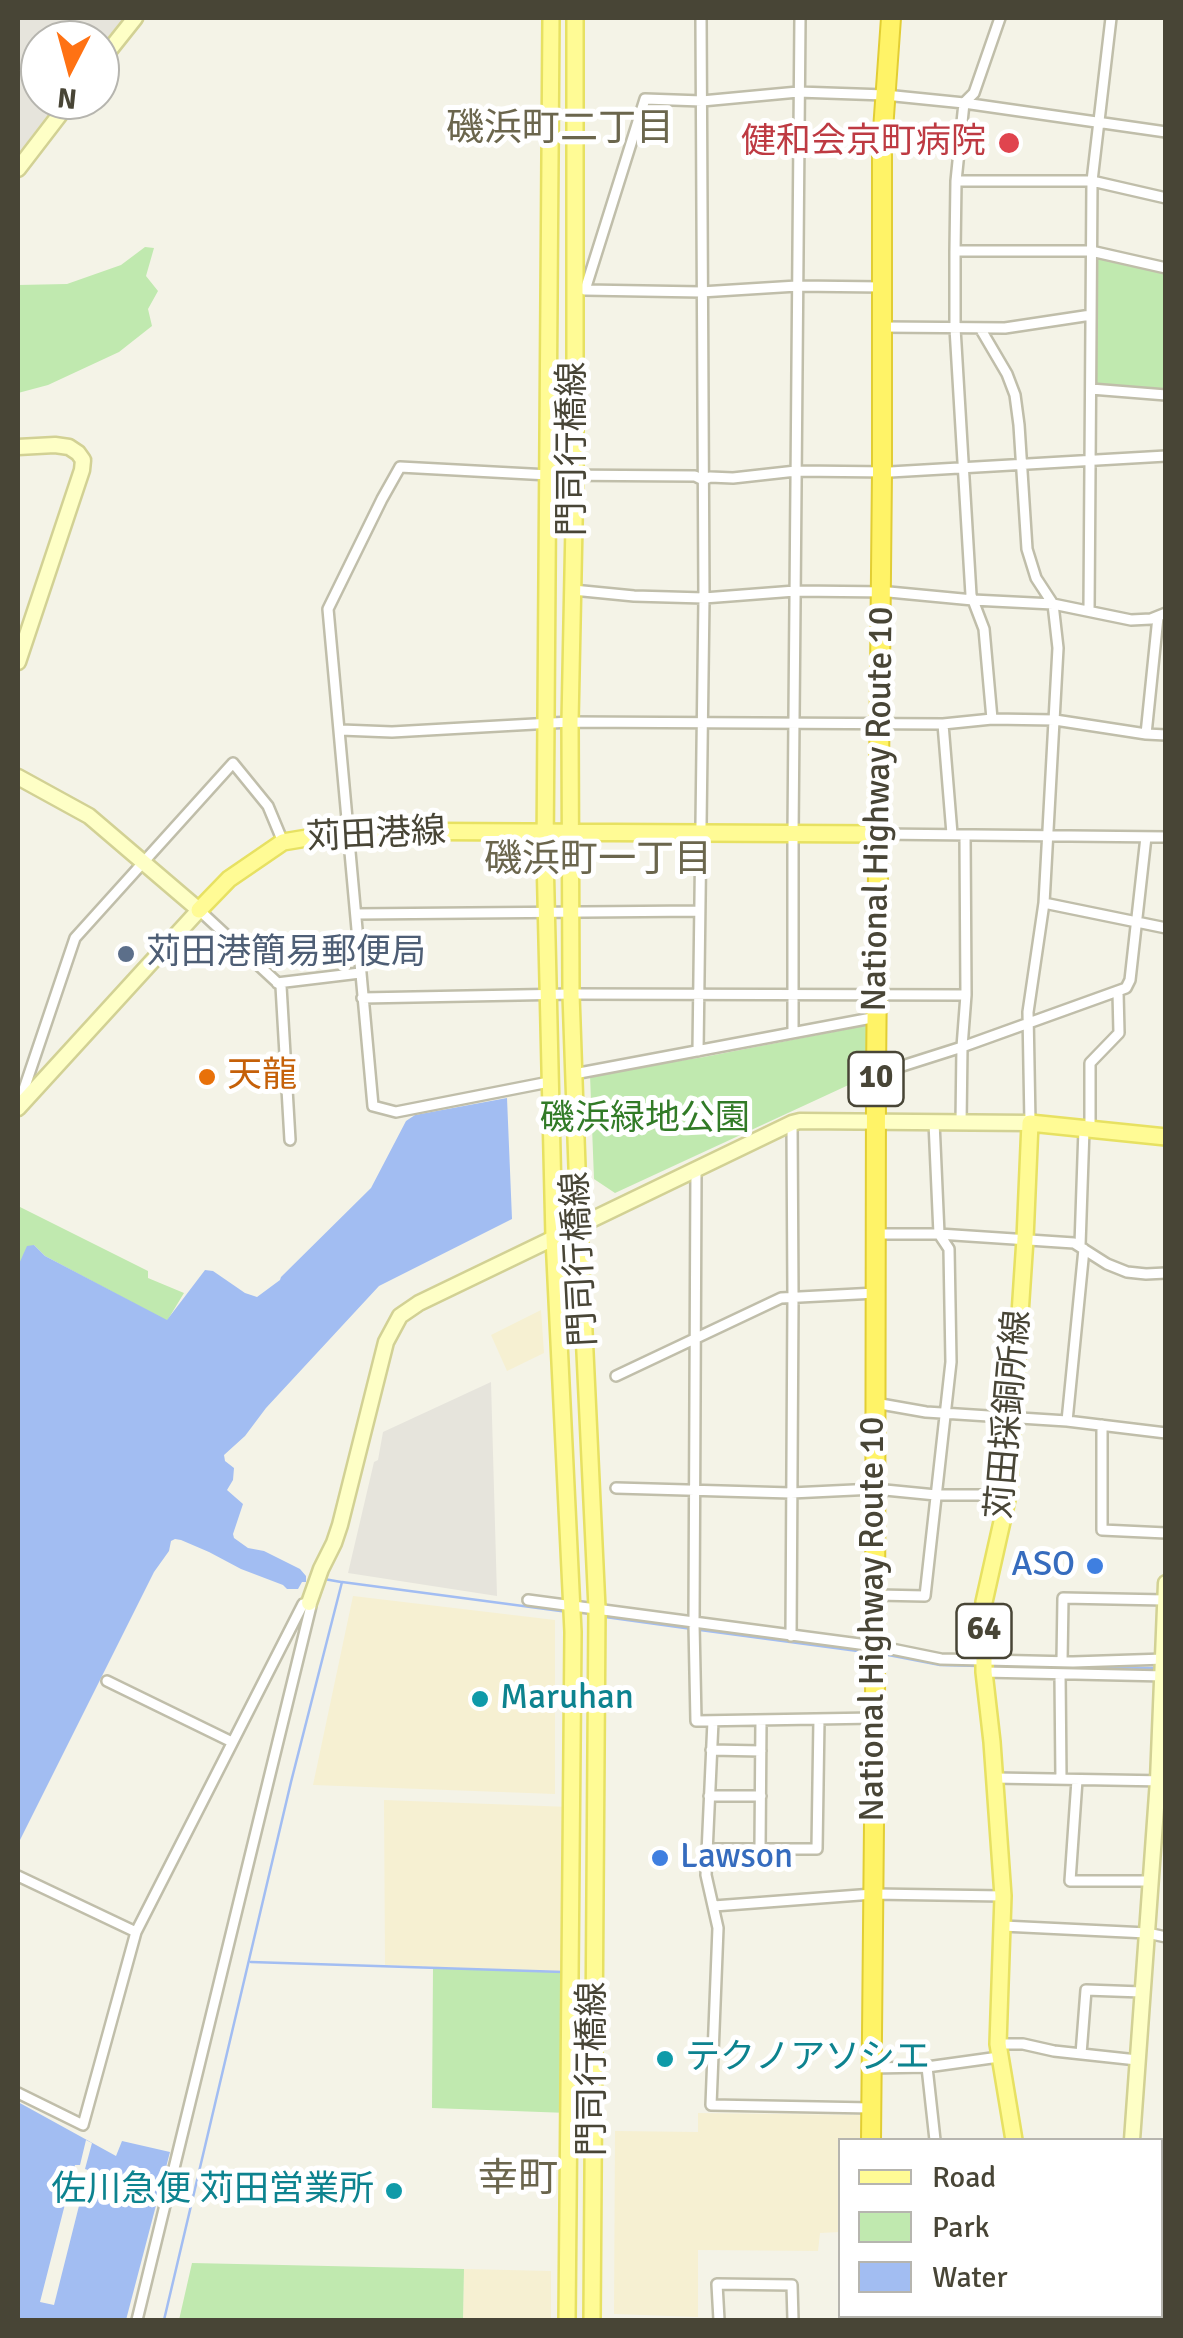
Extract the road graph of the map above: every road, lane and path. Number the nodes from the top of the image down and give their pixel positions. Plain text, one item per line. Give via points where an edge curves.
1 (551, 18) edge
2 (576, 18) edge
3 (701, 18) edge
4 (800, 18) edge
5 (892, 18) edge
6 (902, 18) edge
7 (1000, 18) edge
8 (1111, 18) edge
9 (798, 92) junction
10 (890, 96) junction
11 (702, 101) junction
12 (964, 103) junction
13 (55, 120) edge
14 (1099, 124) junction
15 (1166, 132) edge
16 (18, 169) edge
17 (956, 181) junction
18 (1092, 182) junction
19 (1166, 198) edge
20 (955, 251) junction
21 (1091, 252) junction
22 (1166, 268) edge
23 (797, 286) junction
24 (882, 286) junction
25 (702, 292) junction
26 (1090, 315) junction
27 (886, 328) junction
28 (955, 328) junction
29 (980, 328) junction
30 (1091, 389) junction
31 (1166, 395) edge
32 (18, 448) edge
33 (1166, 456) edge
34 (1090, 462) junction
35 (1022, 464) junction
36 (964, 468) junction
37 (796, 470) junction
38 (886, 472) junction
39 (576, 475) junction
40 (549, 476) junction
41 (703, 480) junction
42 (573, 590) junction
43 (795, 591) junction
44 (885, 592) junction
45 (704, 598) junction
46 (973, 600) junction
47 (1053, 604) junction
48 (1089, 610) junction
49 (1162, 615) edge
50 (18, 662) edge
51 (992, 719) junction
52 (1056, 720) junction
53 (570, 722) junction
54 (700, 722) junction
55 (794, 723) junction
56 (546, 724) junction
57 (884, 724) junction
58 (944, 724) junction
59 (341, 730) junction
60 (1146, 734) junction
61 (1166, 735) edge
62 (18, 777) edge
63 (349, 831) junction
64 (545, 832) junction
65 (571, 833) junction
66 (700, 833) junction
67 (884, 834) junction
68 (952, 834) junction
69 (965, 834) junction
70 (792, 835) junction
71 (1049, 836) junction
72 (1146, 837) junction
73 (1166, 837) edge
74 (284, 842) junction
75 (144, 862) junction
76 (1044, 902) junction
77 (199, 910) junction
78 (546, 911) junction
79 (571, 911) junction
80 (699, 911) junction
81 (356, 914) junction
82 (1136, 921) junction
83 (1166, 928) edge
84 (360, 972) junction
85 (278, 983) junction
86 (1118, 992) junction
87 (547, 994) junction
88 (571, 994) junction
89 (698, 994) junction
90 (793, 995) junction
91 (882, 995) junction
92 (966, 995) junction
93 (362, 998) junction
94 (877, 1016) junction
95 (1029, 1024) junction
96 (793, 1032) junction
97 (962, 1047) junction
98 (698, 1051) junction
99 (574, 1074) junction
100 (881, 1074) junction
101 (549, 1082) junction
102 (18, 1107) edge
103 (934, 1122) junction
104 (961, 1122) junction
105 (792, 1123) junction
106 (882, 1123) junction
107 (1030, 1123) junction
108 (1086, 1129) junction
109 (1166, 1137) edge
110 (290, 1140) dead end
111 (696, 1169) junction
112 (579, 1225) junction
113 (880, 1233) junction
114 (940, 1234) junction
115 (554, 1238) junction
116 (1025, 1239) junction
117 (1082, 1247) junction
118 (1166, 1272) edge
119 (876, 1293) junction
120 (794, 1297) junction
121 (696, 1336) junction
122 (616, 1376) dead end
123 (880, 1404) junction
124 (946, 1413) junction
125 (1014, 1418) junction
126 (1067, 1421) junction
127 (1102, 1425) junction
128 (1166, 1433) edge
129 (616, 1488) dead end
130 (695, 1490) junction
131 (880, 1490) junction
132 (791, 1493) junction
133 (936, 1494) junction
134 (1008, 1496) junction
135 (1166, 1533) edge
136 (1166, 1582) edge
137 (878, 1595) junction
138 (528, 1600) dead end
139 (1165, 1600) edge
140 (309, 1603) junction
141 (572, 1605) junction
142 (597, 1608) junction
143 (694, 1624) junction
144 (791, 1636) junction
145 (878, 1647) junction
146 (1164, 1659) edge
147 (1062, 1662) junction
148 (984, 1665) junction
149 (1060, 1674) junction
150 (1164, 1676) edge
151 (107, 1681) dead end
152 (874, 1718) junction
153 (818, 1719) junction
154 (762, 1720) junction
155 (712, 1721) junction
156 (232, 1742) junction
157 (711, 1750) junction
158 (761, 1752) junction
159 (995, 1778) junction
160 (1061, 1779) junction
161 (1078, 1780) junction
162 (1162, 1781) edge
163 (710, 1796) junction
164 (761, 1796) junction
165 (707, 1849) junction
166 (760, 1849) junction
167 (18, 1876) edge
168 (1150, 1881) junction
169 (877, 1894) junction
170 (1003, 1896) junction
171 (714, 1906) junction
172 (1003, 1926) junction
173 (136, 1932) junction
174 (1147, 1933) junction
175 (1166, 1937) edge
176 (1142, 1992) junction
177 (998, 2050) junction
178 (1082, 2054) junction
179 (1137, 2060) junction
180 (927, 2067) junction
181 (875, 2068) junction
182 (18, 2093) edge
183 (871, 2108) junction
184 (870, 2138) edge
185 (879, 2138) edge
186 (935, 2138) edge
187 (1014, 2138) edge
188 (1132, 2138) edge
189 (1143, 2318) edge
190 (137, 2320) edge
191 (567, 2320) edge
192 (592, 2320) edge
193 (719, 2320) edge
194 (793, 2320) edge
195 (1135, 2320) edge

1 - 40 main road, 門司行橋線
2 - 39 main road, 門司行橋線
3 - 11 street
4 - 9 street
5 - 10 highway, National Highway Route 10 / 10
6 - 10 highway, National Highway Route 10 / 10
7 - 12 street via 974,93
8 - 14 street
9 - 10 street
9 - 11 street
9 - 23 street
10 - 12 street
10 - 24 highway, National Highway Route 10 / 10 via 882,144
10 - 27 highway, National Highway Route 10 / 10
11 - 25 street
11 - 25 street via 643,101 585,290
12 - 14 street
12 - 17 street
13 - 16 street
14 - 15 street
14 - 18 street
17 - 18 street
17 - 20 street
18 - 19 street
18 - 21 street
20 - 21 street
20 - 28 street
21 - 22 street
21 - 26 street
23 - 24 street
23 - 25 street
23 - 37 street
24 - 27 highway, National Highway Route 10 / 10
25 - 41 street
26 - 29 street
26 - 30 street
27 - 28 street
27 - 38 highway, National Highway Route 10 / 10
28 - 29 street
28 - 36 street
29 - 35 street via 1015,396
30 - 31 street
30 - 34 street
32 - 50 street via 55,445 83,460
33 - 34 street
34 - 35 street
34 - 48 street
35 - 36 street
35 - 47 street via 1027,549
36 - 38 street
36 - 46 street
37 - 38 street
37 - 41 street
37 - 43 street
38 - 44 highway, National Highway Route 10 / 10
39 - 40 street
39 - 41 street
39 - 42 main road, 門司行橋線
40 - 56 main road, 門司行橋線
40 - 59 street via 400,468 328,609
41 - 45 street
42 - 45 street
42 - 53 main road, 門司行橋線
43 - 44 street
43 - 45 street
43 - 55 street
44 - 46 street
44 - 57 highway, National Highway Route 10 / 10
45 - 54 street
46 - 47 street
46 - 51 street via 984,629
47 - 48 street
47 - 52 street
48 - 49 street via 1131,620
49 - 60 street
51 - 52 street
51 - 58 street
52 - 60 street
52 - 71 street
53 - 54 street
53 - 56 street
53 - 65 main road, 門司行橋線
54 - 55 street
54 - 66 street
55 - 57 street
55 - 70 street
56 - 59 street
56 - 64 main road, 門司行橋線
57 - 58 street
57 - 67 highway, National Highway Route 10 / 10
58 - 68 street
59 - 63 street
60 - 61 street
62 - 75 street via 90,816
63 - 64 main road, 苅田港線
63 - 74 main road, 苅田港線
63 - 81 street
64 - 65 main road, 苅田港線
64 - 78 main road, 門司行橋線
65 - 66 main road, 苅田港線
65 - 79 main road, 門司行橋線
66 - 70 main road, 苅田港線
66 - 80 street
67 - 68 street
67 - 70 main road, 苅田港線
67 - 91 highway, National Highway Route 10 / 10
68 - 69 street
69 - 71 street
69 - 92 street
70 - 90 street
71 - 72 street
71 - 76 street
72 - 73 street
72 - 82 street
74 - 75 street via 268,806 233,764
74 - 77 main road, 苅田港線 via 229,879
75 - 77 street
75 - 102 street via 75,938
76 - 82 street
76 - 95 street
77 - 85 street
77 - 102 street
78 - 79 street
78 - 81 street
78 - 87 main road, 門司行橋線
79 - 80 street
79 - 88 main road, 門司行橋線
80 - 89 street
81 - 84 street
82 - 83 street
82 - 86 street via 1130,980
84 - 85 street
84 - 93 street
85 - 110 street
86 - 95 street
86 - 108 street via 1118,1033 1090,1064
87 - 88 street
87 - 93 street
87 - 101 main road, 門司行橋線
88 - 89 street
88 - 99 main road, 門司行橋線
89 - 90 street
89 - 98 street
90 - 91 street
90 - 96 street
91 - 92 street
91 - 94 highway, National Highway Route 10 / 10
91 - 100 highway, National Highway Route 10 / 10
92 - 97 street
93 - 101 street via 373,1106 396,1112
94 - 96 street
94 - 100 highway, National Highway Route 10 / 10
95 - 97 street
95 - 107 street
96 - 98 street
97 - 100 street
97 - 104 street
98 - 99 street
99 - 112 main road, 門司行橋線
100 - 106 highway, National Highway Route 10 / 10
101 - 115 main road, 門司行橋線
103 - 104 street
103 - 106 street
103 - 114 street
104 - 107 street
105 - 106 street
105 - 111 street
105 - 120 street
106 - 113 highway, National Highway Route 10 / 10
107 - 108 main road
107 - 116 main road, 苅田採銅所線 / 64
108 - 109 main road
108 - 117 street
111 - 112 street
111 - 121 street
112 - 115 street
112 - 142 main road, 門司行橋線
113 - 114 street
113 - 119 highway, National Highway Route 10 / 10
113 - 123 highway, National Highway Route 10 / 10
114 - 116 street
114 - 124 street via 949,1249
115 - 140 street via 400,1316 386,1342 340,1525
115 - 141 main road, 門司行橋線
116 - 117 street
116 - 125 main road, 苅田採銅所線 / 64
117 - 118 street via 1127,1272
117 - 126 street
119 - 120 street
119 - 123 highway, National Highway Route 10 / 10
120 - 121 street
120 - 132 street
121 - 122 street
121 - 130 street
123 - 124 street
123 - 131 highway, National Highway Route 10 / 10
124 - 125 street
124 - 133 street
125 - 126 street
125 - 134 main road, 苅田採銅所線 / 64
126 - 127 street
127 - 128 street
127 - 135 street via 1102,1530
129 - 130 street
130 - 132 street
130 - 143 street
131 - 132 street
131 - 133 street
131 - 137 highway, National Highway Route 10 / 10
132 - 144 street
133 - 134 street
133 - 137 street via 925,1596
134 - 148 main road, 苅田採銅所線 / 64 via 984,1602
136 - 139 street
137 - 145 highway, National Highway Route 10 / 10
138 - 141 street
139 - 146 street
139 - 147 street via 1063,1598
140 - 156 street
140 - 190 street
141 - 142 street
141 - 191 main road, 門司行橋線
142 - 143 street
142 - 192 main road, 門司行橋線
143 - 144 street
143 - 155 street via 696,1721
144 - 145 street
145 - 148 street
145 - 152 highway, National Highway Route 10 / 10
145 - 169 highway, National Highway Route 10 / 10
146 - 147 street
146 - 150 street
147 - 148 street
148 - 149 street
148 - 159 main road, 苅田採銅所線 / 64
149 - 150 street
149 - 160 street
150 - 162 street
151 - 156 street
152 - 153 street
152 - 169 highway, National Highway Route 10 / 10
153 - 154 street
153 - 166 street via 817,1849
154 - 155 street
154 - 158 street
155 - 157 street
156 - 173 street
157 - 158 street
157 - 163 street
158 - 164 street
159 - 160 street
159 - 170 main road, 苅田採銅所線 / 64
160 - 161 street
161 - 162 street
161 - 168 street via 1070,1881
162 - 168 street
163 - 164 street
163 - 165 street
164 - 166 street
165 - 166 street
165 - 171 street
167 - 173 street
168 - 174 street
169 - 170 street
169 - 171 street
169 - 181 highway, National Highway Route 10 / 10
170 - 172 main road, 苅田採銅所線 / 64
171 - 183 street via 710,2105
172 - 174 street
172 - 177 main road, 苅田採銅所線 / 64
173 - 182 street via 83,2125
174 - 175 street
174 - 176 street
176 - 178 street via 1086,1990
176 - 179 street
177 - 178 street via 1023,2044
177 - 180 street
177 - 187 main road, 苅田採銅所線 / 64
178 - 179 street
179 - 188 street
180 - 181 street
180 - 186 street
181 - 183 highway, National Highway Route 10 / 10
181 - 185 highway, National Highway Route 10 / 10
183 - 184 highway, National Highway Route 10 / 10
189 - 195 street
193 - 194 street via 717,2284 792,2285

